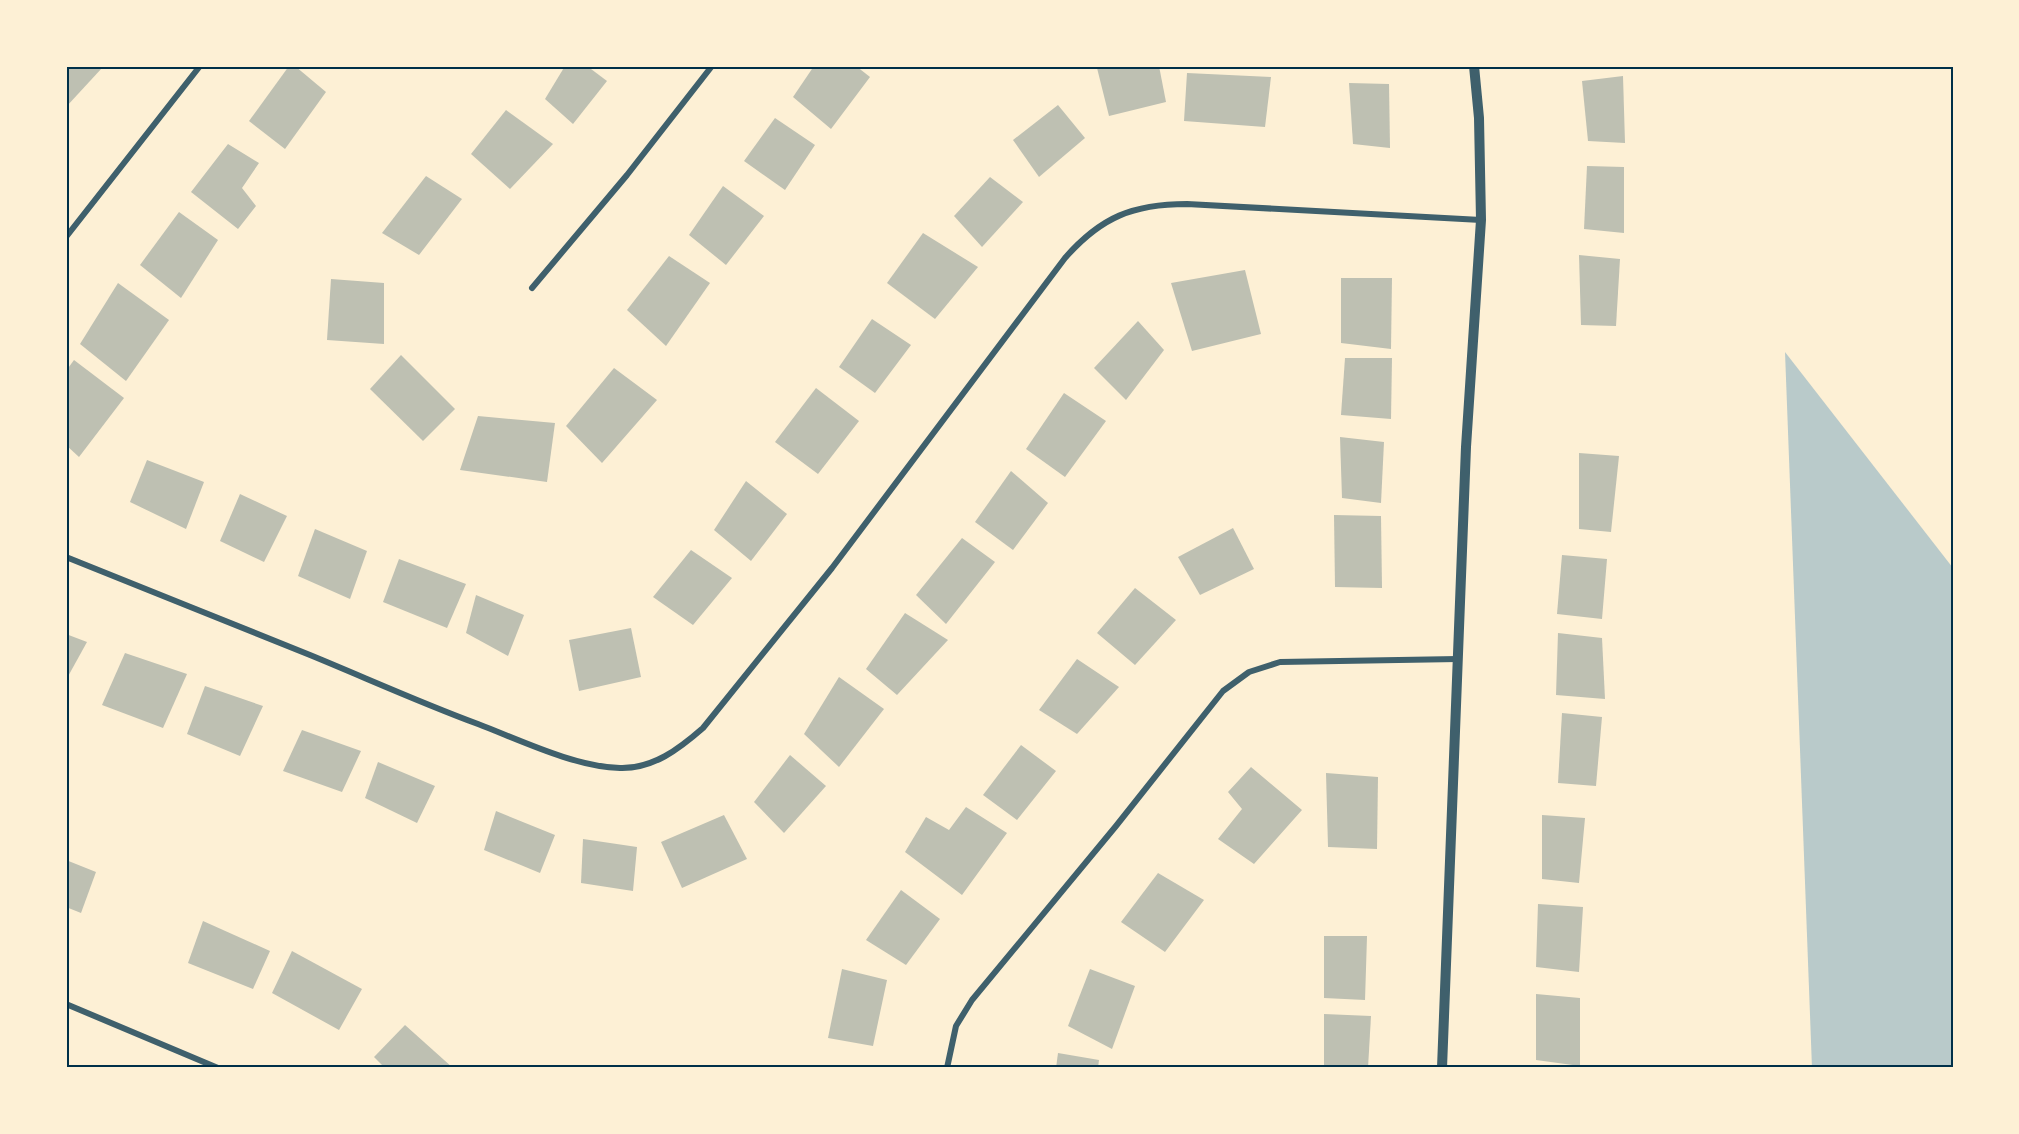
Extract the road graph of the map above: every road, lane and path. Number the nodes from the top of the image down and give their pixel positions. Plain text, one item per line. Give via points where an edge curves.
1 (200, 66) edge
2 (712, 66) edge
3 (1474, 66) edge
4 (1481, 220) junction
5 (66, 237) edge
6 (532, 288) dead end
7 (66, 558) edge
8 (1458, 659) junction
9 (66, 1004) edge
10 (218, 1068) edge
11 (947, 1068) edge
12 (1442, 1068) edge

1 - 5 street
2 - 6 street
3 - 4 street
4 - 7 street via 1186,204 1158,205 1113,218 1065,258 832,568 703,728 661,759 636,767 609,768 576,761
4 - 8 street via 1466,447
8 - 11 street via 1280,662 1237,680 1215,701 972,1000 956,1026
8 - 12 street
9 - 10 street

